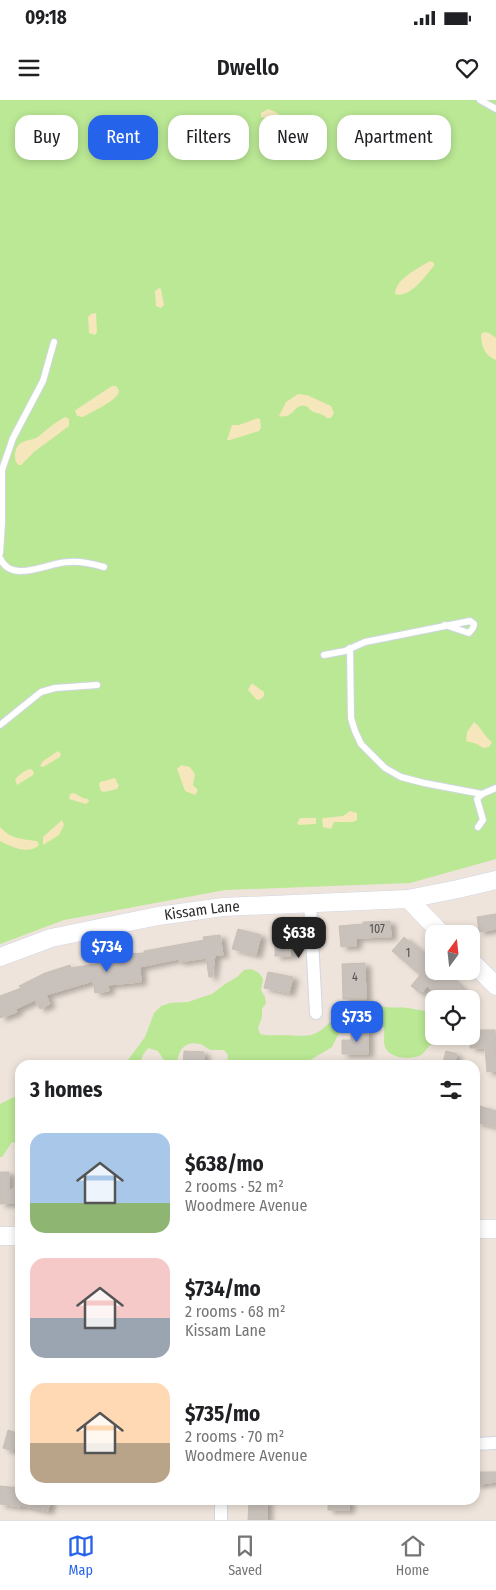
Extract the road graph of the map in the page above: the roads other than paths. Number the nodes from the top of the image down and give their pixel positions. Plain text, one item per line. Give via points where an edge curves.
1 (480, 100) edge
2 (496, 109) edge
3 (54, 342) dead end
4 (0, 553) edge
5 (0, 558) edge
6 (104, 568) dead end
7 (446, 625) dead end
8 (350, 648) junction
9 (324, 655) dead end
10 (97, 685) dead end
11 (0, 725) edge
12 (496, 788) edge
13 (482, 794) junction
14 (478, 827) dead end
15 (496, 880) edge
16 (408, 899) junction
17 (310, 903) junction
18 (433, 925) edge
19 (0, 957) edge
20 (480, 969) edge
21 (496, 986) edge
22 (316, 1013) dead end
23 (480, 1229) edge
24 (496, 1229) edge
25 (0, 1236) edge
26 (15, 1236) edge
27 (480, 1444) edge
28 (496, 1444) edge
29 (220, 1505) edge
30 (221, 1520) edge

1 - 2 lane
3 - 4 lane via 43,381 13,438 2,470
5 - 6 lane via 3,564 15,571 70,562
7 - 8 lane
8 - 9 lane
8 - 13 lane via 351,718 361,744 385,768 402,777
10 - 11 lane via 41,692
12 - 13 lane
13 - 14 lane via 477,799 483,820
15 - 16 street, Kissam Lane
16 - 17 street, Kissam Lane
16 - 18 street
17 - 19 street, Kissam Lane via 223,907 158,916 51,938
17 - 22 street
20 - 21 street
23 - 24 street
25 - 26 street
27 - 28 street
29 - 30 street

